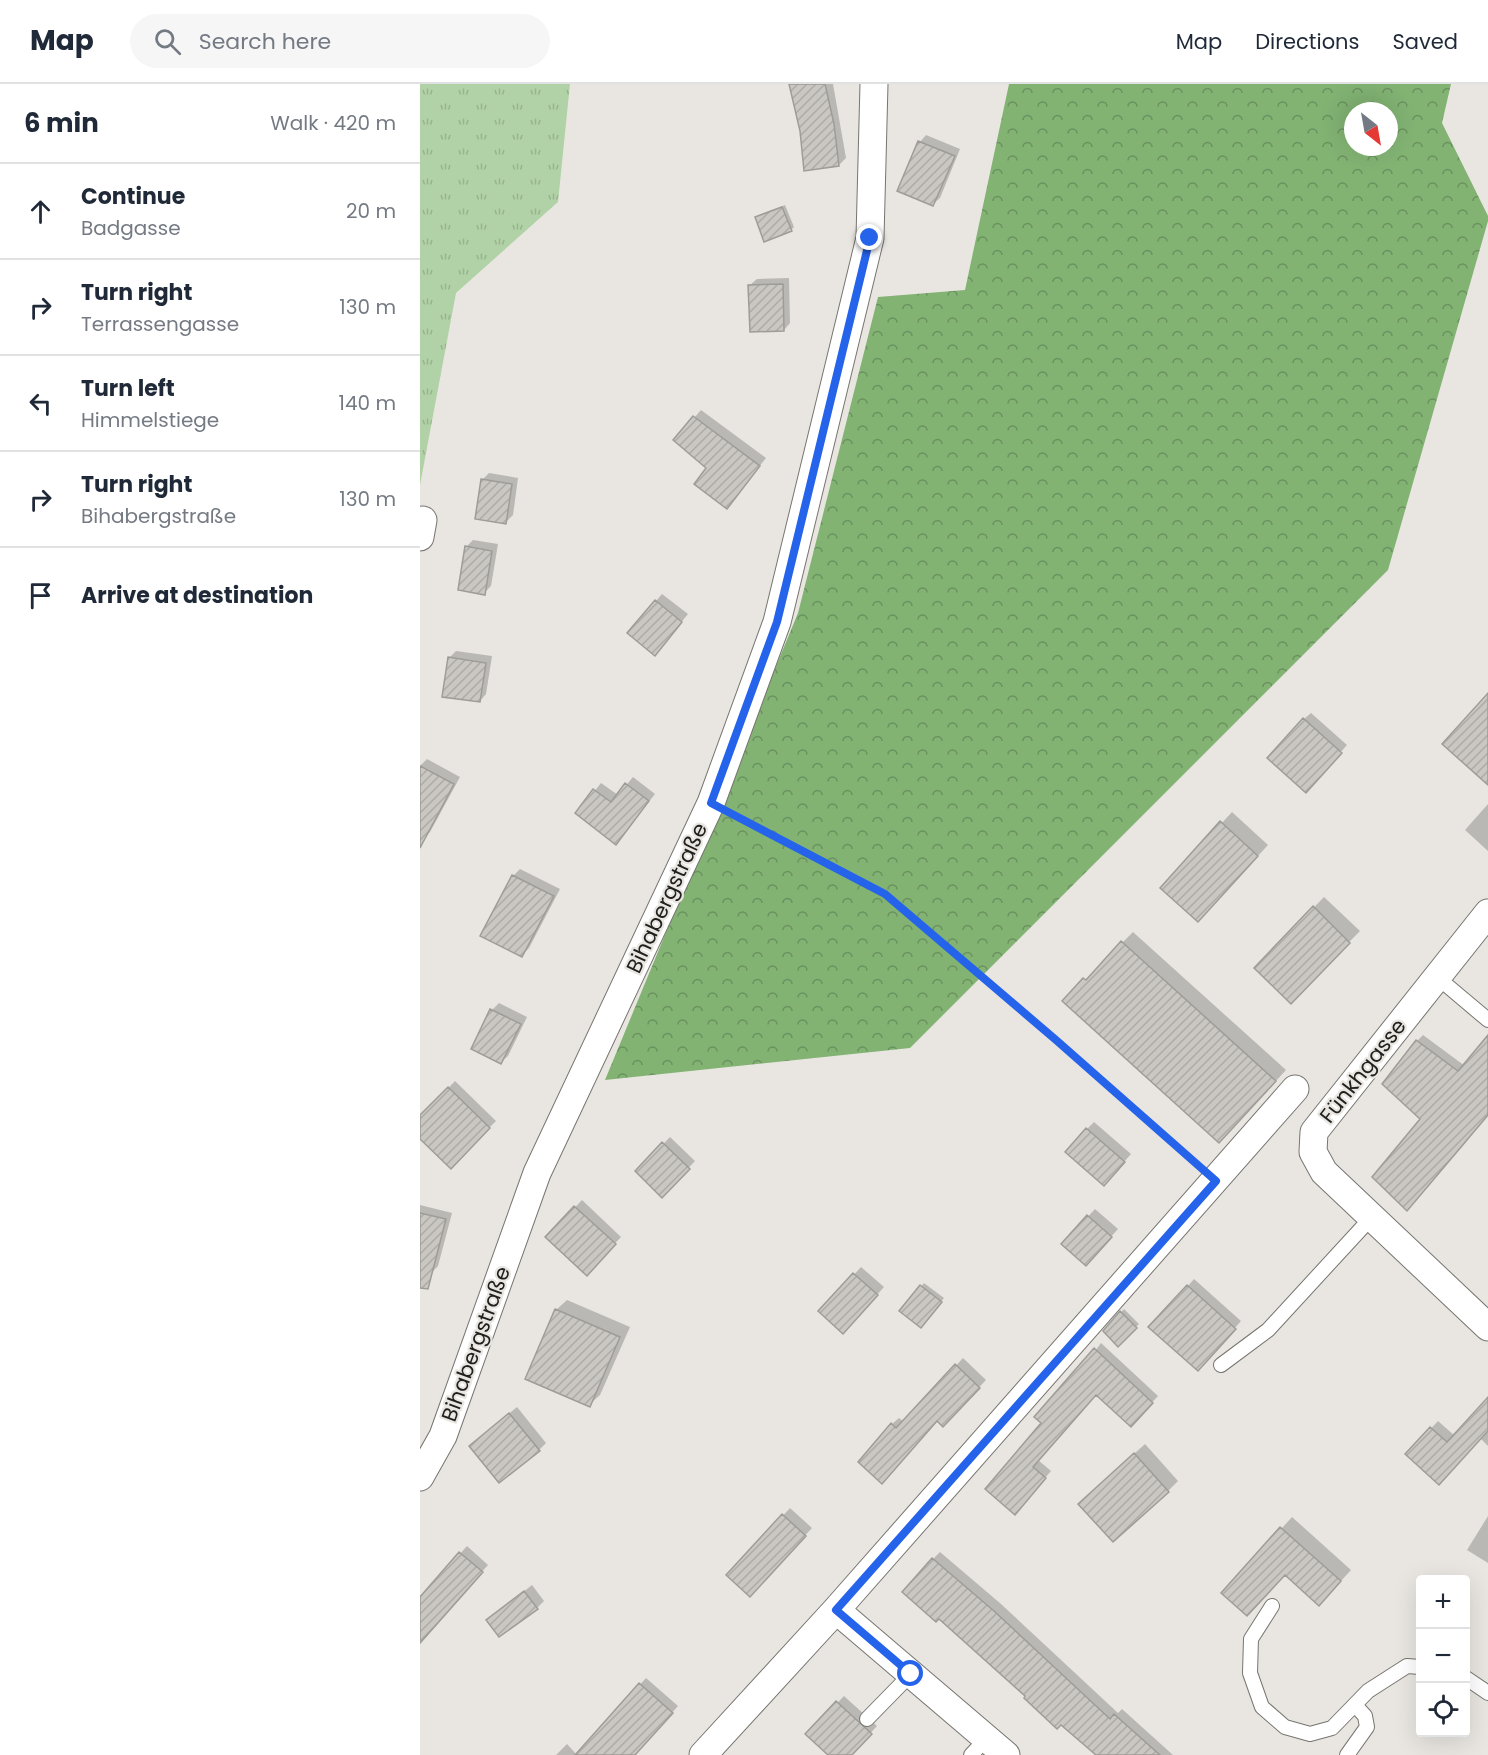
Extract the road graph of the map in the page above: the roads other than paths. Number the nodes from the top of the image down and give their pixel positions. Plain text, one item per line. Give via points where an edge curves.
1 (874, 84) edge
2 (1488, 913) edge
3 (1437, 977) junction
4 (1488, 1020) edge
5 (1295, 1089) dead end
6 (1371, 1218) junction
7 (1488, 1326) edge
8 (1221, 1365) dead end
9 (420, 1477) edge
10 (1272, 1606) dead end
11 (836, 1610) junction
12 (1416, 1667) edge
13 (911, 1674) junction
14 (1470, 1681) edge
15 (1488, 1693) edge
16 (1355, 1705) junction
17 (867, 1719) dead end
18 (988, 1749) edge
19 (704, 1755) edge
20 (1347, 1755) edge

1 - 9 street, Bihabergstraße via 870,238 777,622 711,803 537,1173 443,1436
2 - 3 street, Fünkhgasse
3 - 4 lane
3 - 6 street, Fünkhgasse via 1314,1132 1313,1152 1324,1173
5 - 11 street
6 - 7 street, Fünkhgasse
6 - 8 lane via 1268,1330
10 - 16 lane via 1251,1639 1250,1673 1262,1707 1285,1728 1310,1734 1332,1728
11 - 13 street
11 - 19 street
12 - 16 lane via 1407,1666 1368,1691
13 - 17 lane
13 - 18 street
14 - 15 lane
16 - 20 lane via 1365,1716 1367,1727

